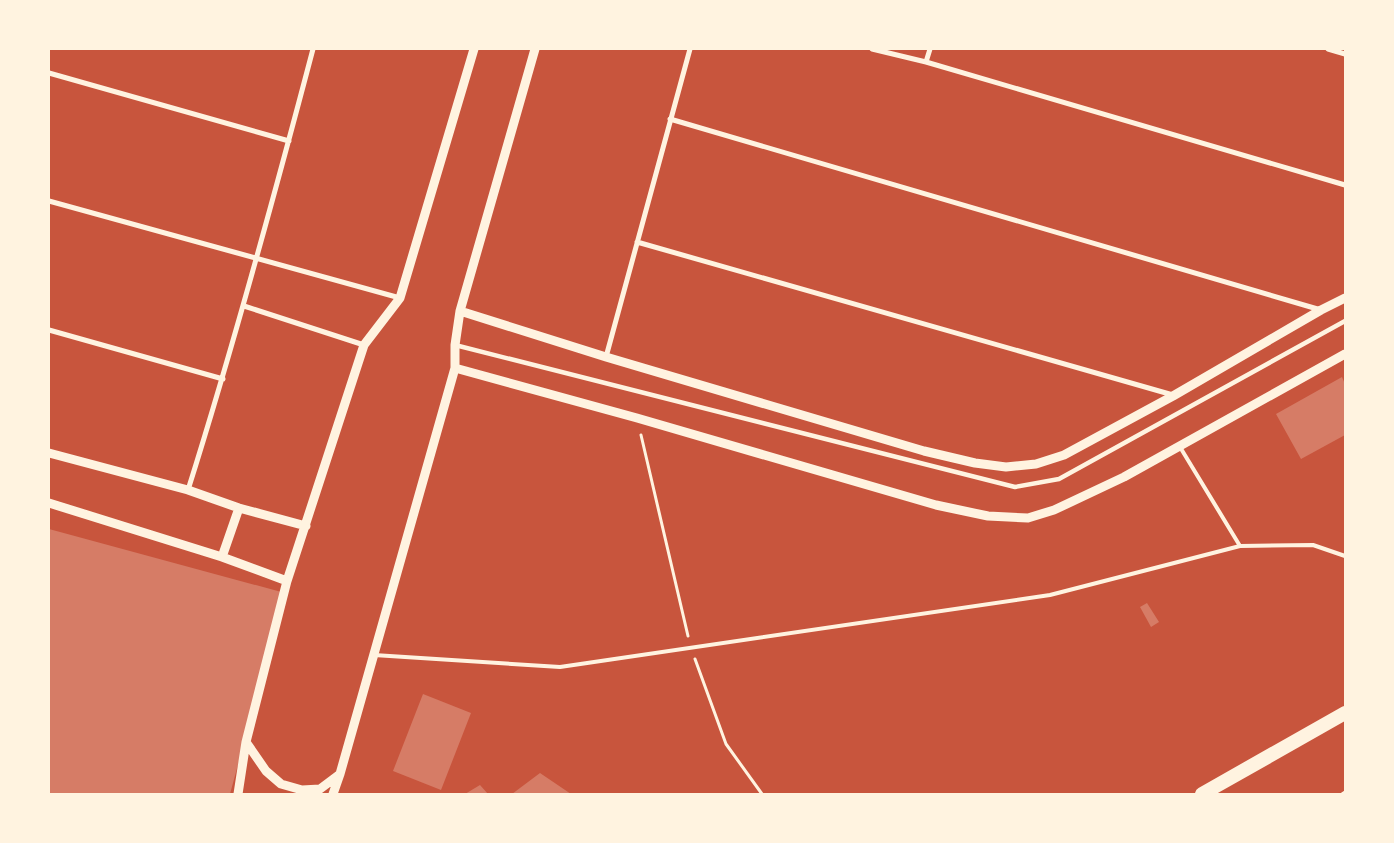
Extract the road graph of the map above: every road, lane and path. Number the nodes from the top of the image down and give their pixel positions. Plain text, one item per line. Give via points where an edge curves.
1 (313, 49) edge
2 (474, 49) edge
3 (535, 49) edge
4 (690, 49) edge
5 (872, 49) edge
6 (930, 49) edge
7 (1328, 49) edge
8 (1345, 54) edge
9 (926, 62) junction
10 (49, 73) edge
11 (670, 120) junction
12 (289, 140) junction
13 (1345, 185) edge
14 (49, 201) edge
15 (637, 242) junction
16 (255, 259) junction
17 (400, 298) junction
18 (1345, 298) edge
19 (244, 306) junction
20 (1321, 310) junction
21 (460, 312) junction
22 (1345, 321) edge
23 (49, 330) edge
24 (364, 345) junction
25 (455, 345) junction
26 (1345, 354) edge
27 (606, 357) junction
28 (455, 368) junction
29 (223, 380) junction
30 (1174, 396) junction
31 (637, 418) junction
32 (1180, 446) junction
33 (49, 453) edge
34 (188, 490) junction
35 (49, 503) edge
36 (239, 508) junction
37 (306, 526) junction
38 (1240, 546) junction
39 (1345, 556) edge
40 (222, 557) junction
41 (288, 581) junction
42 (691, 648) junction
43 (374, 655) junction
44 (1345, 713) edge
45 (246, 742) junction
46 (340, 774) junction
47 (1345, 792) edge
48 (238, 794) edge
49 (332, 794) edge
50 (762, 794) edge
51 (1202, 794) edge
52 (1342, 794) edge

1 - 12 street
2 - 17 street
3 - 21 street
4 - 11 street
5 - 9 street
6 - 9 street
7 - 8 street
9 - 13 street
10 - 12 street
11 - 15 street
11 - 20 street
12 - 16 street
14 - 16 street
15 - 27 street
15 - 30 street
16 - 17 street
16 - 19 street
17 - 24 street
18 - 20 street
19 - 24 street
19 - 29 street
20 - 30 street
21 - 25 street
21 - 27 street
22 - 25 street via 1059,479 1015,487
23 - 29 street
24 - 37 street
25 - 28 street
26 - 32 street
27 - 30 street via 924,451 1006,467 1036,464 1064,455
28 - 31 street
28 - 43 street
29 - 34 street
31 - 32 street via 936,505 1005,517 1028,518 1054,510
31 - 42 path
32 - 38 lane
33 - 34 street
34 - 36 street
35 - 40 street
36 - 37 street
36 - 40 street
37 - 41 street
38 - 39 lane via 1313,545
38 - 42 lane via 1050,595
40 - 41 street
41 - 45 street
42 - 43 lane via 560,667
42 - 50 path via 726,744
43 - 46 street
44 - 51 highway
45 - 46 street via 266,771 281,784 302,790 320,789
45 - 48 street
46 - 49 street
47 - 52 path

